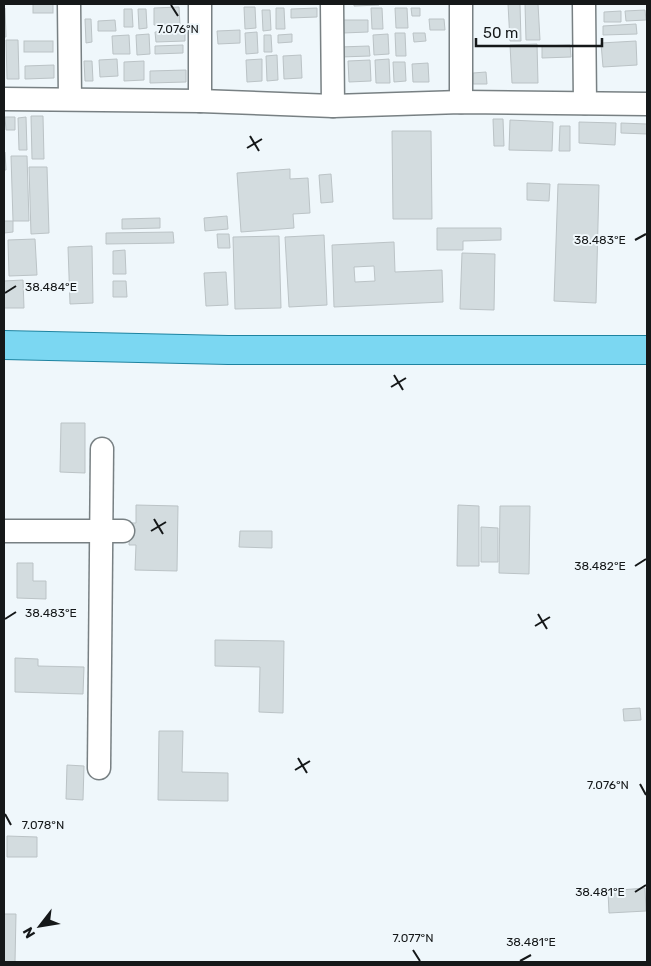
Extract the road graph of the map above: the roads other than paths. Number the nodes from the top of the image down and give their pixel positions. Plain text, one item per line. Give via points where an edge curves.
1 (69, 4) edge
2 (200, 4) edge
3 (332, 4) edge
4 (461, 4) edge
5 (584, 4) edge
6 (70, 98) junction
7 (4, 99) edge
8 (200, 101) junction
9 (461, 102) junction
10 (585, 103) junction
11 (647, 104) edge
12 (333, 106) junction
13 (4, 344) edge
14 (647, 350) edge
15 (102, 449) dead end
16 (4, 531) edge
17 (113, 531) junction
18 (100, 768) dead end

1 - 6 street
2 - 8 street
3 - 12 street
4 - 9 street
5 - 10 street
6 - 7 street
6 - 8 street
8 - 12 street
9 - 10 street
9 - 12 street
10 - 11 street
13 - 14 main road via 228,350
15 - 17 street
16 - 17 street
17 - 18 street

